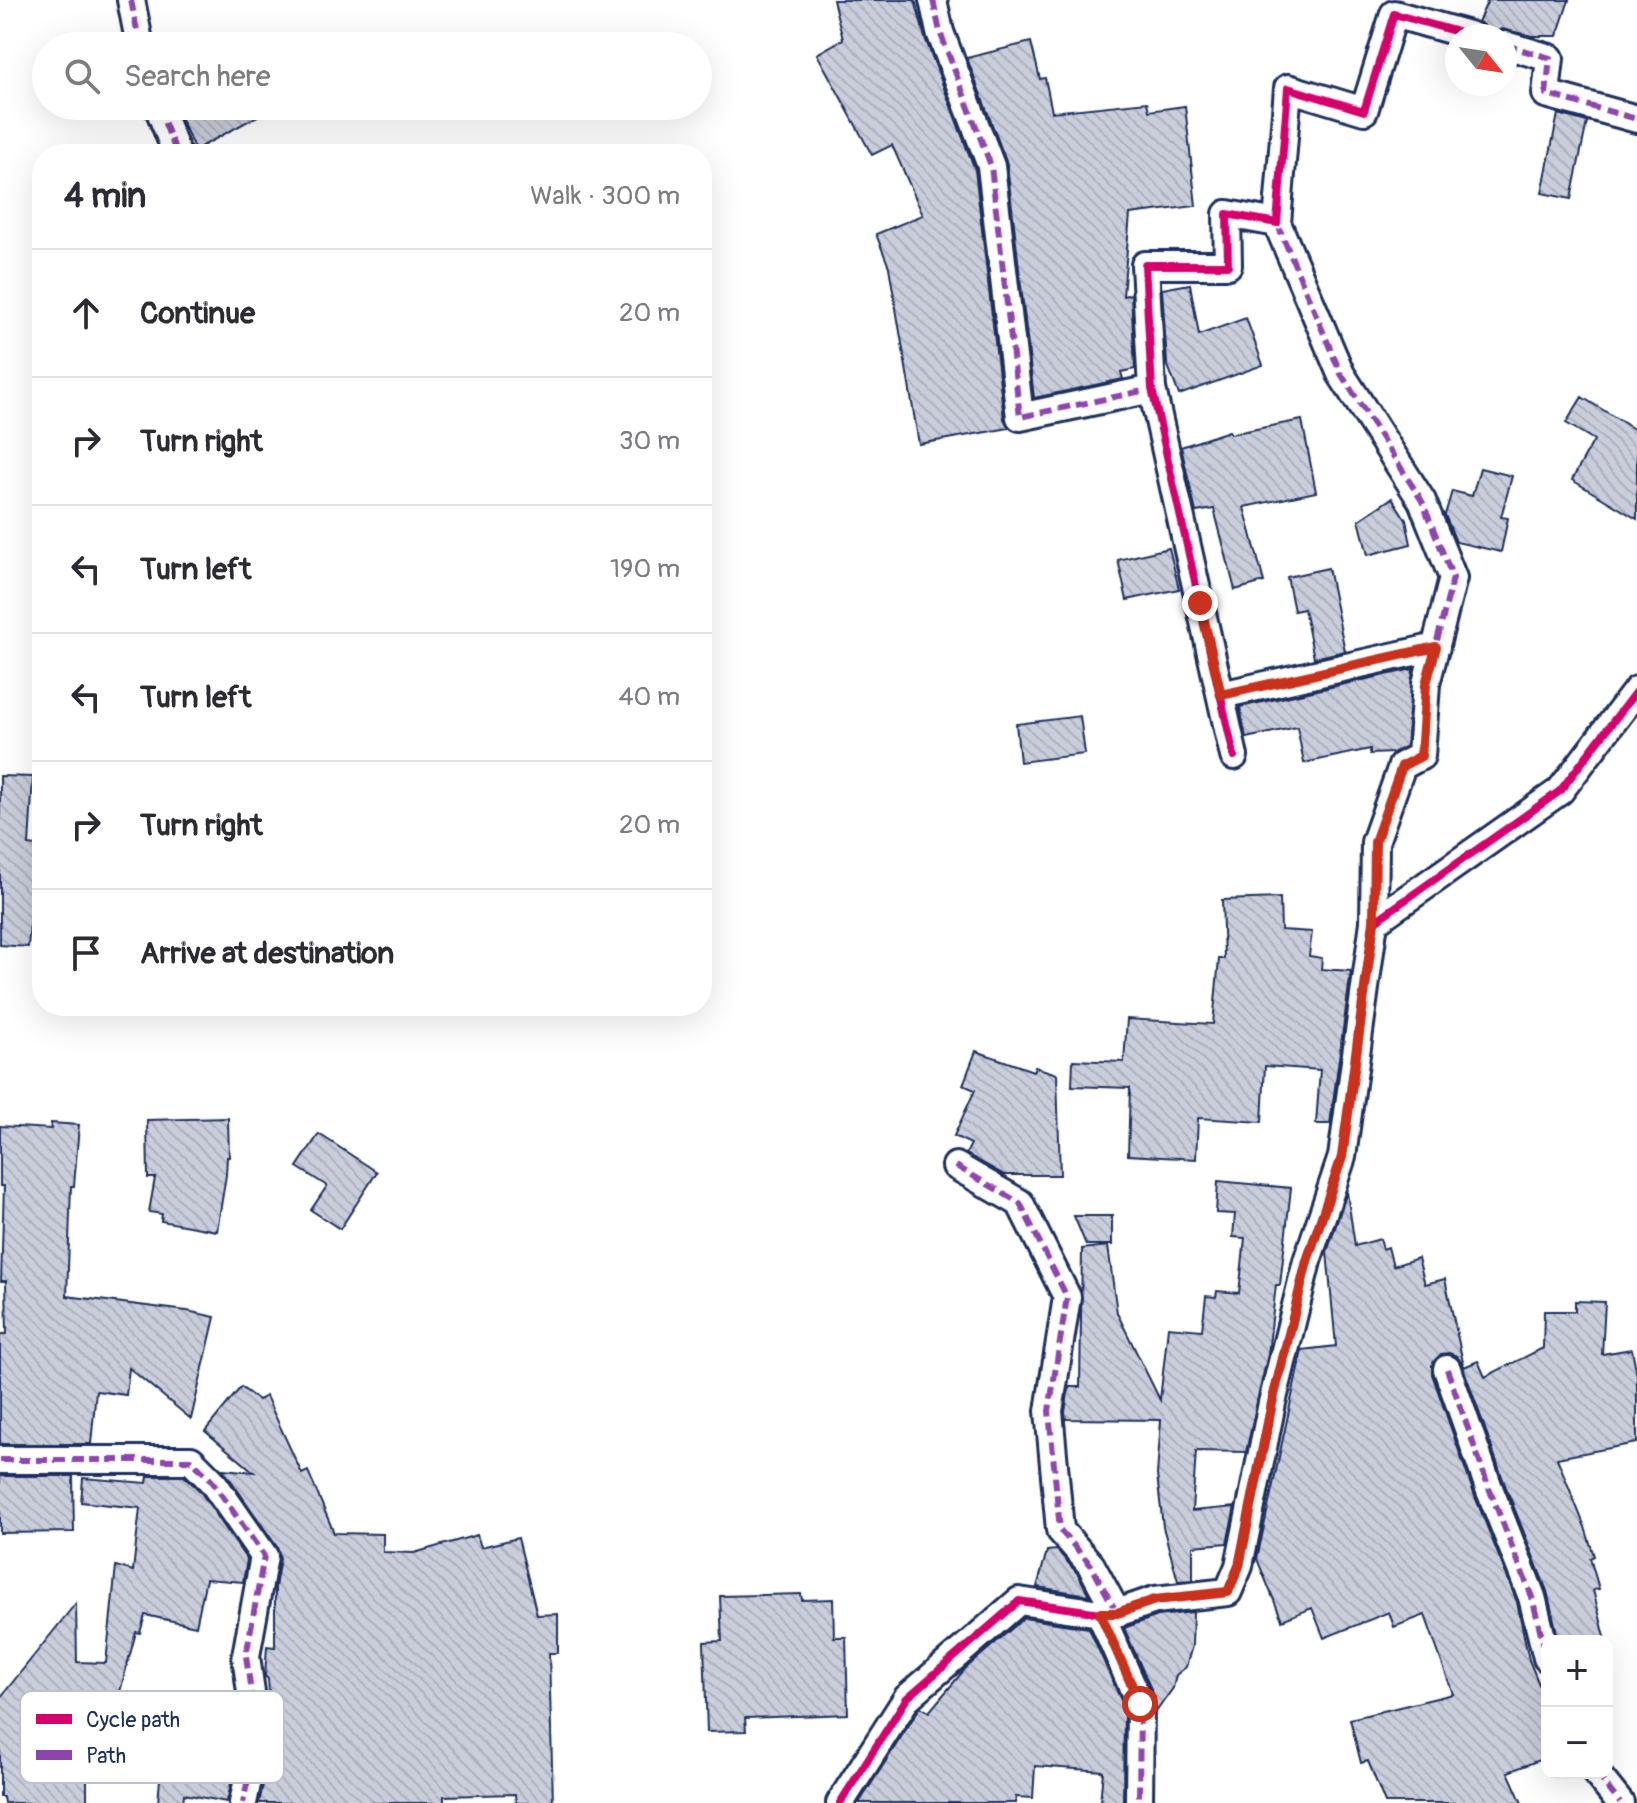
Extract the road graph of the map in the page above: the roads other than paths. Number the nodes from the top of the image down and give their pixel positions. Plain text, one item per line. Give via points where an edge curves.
1 (131, 0) edge
2 (933, 0) edge
3 (1445, 28) edge
4 (137, 32) edge
5 (1517, 48) edge
6 (1637, 119) edge
7 (164, 120) edge
8 (173, 144) edge
9 (1277, 223) junction
10 (1152, 389) junction
11 (1436, 647) junction
12 (1637, 690) edge
13 (1221, 695) junction
14 (1234, 756) dead end
15 (1374, 922) junction
16 (956, 1166) dead end
17 (1447, 1369) dead end
18 (0, 1460) edge
19 (1108, 1613) junction
20 (1541, 1635) edge
21 (251, 1691) edge
22 (1601, 1779) edge
23 (247, 1783) edge
24 (243, 1803) edge
25 (840, 1803) edge
26 (1139, 1803) edge
27 (1620, 1803) edge

1 - 4 street
2 - 10 street via 991,166 1020,417
3 - 9 street via 1394,14 1364,111 1288,88
5 - 6 street via 1550,58 1546,94
7 - 8 street
9 - 10 street via 1227,214 1228,265 1145,265
9 - 11 street via 1341,374 1422,501 1453,578
10 - 13 street
11 - 13 street
11 - 15 street via 1426,684 1421,756 1402,766 1375,842
12 - 15 street via 1560,791
13 - 14 street
15 - 19 street via 1342,1157 1307,1261 1239,1566 1228,1592 1155,1600
16 - 19 street via 1020,1203 1067,1297 1049,1411 1060,1530 1091,1565
17 - 20 street
18 - 21 street via 191,1460 212,1481 264,1556 246,1656
19 - 25 street via 1019,1601 907,1698
19 - 26 street via 1140,1704
22 - 27 street
23 - 24 street

